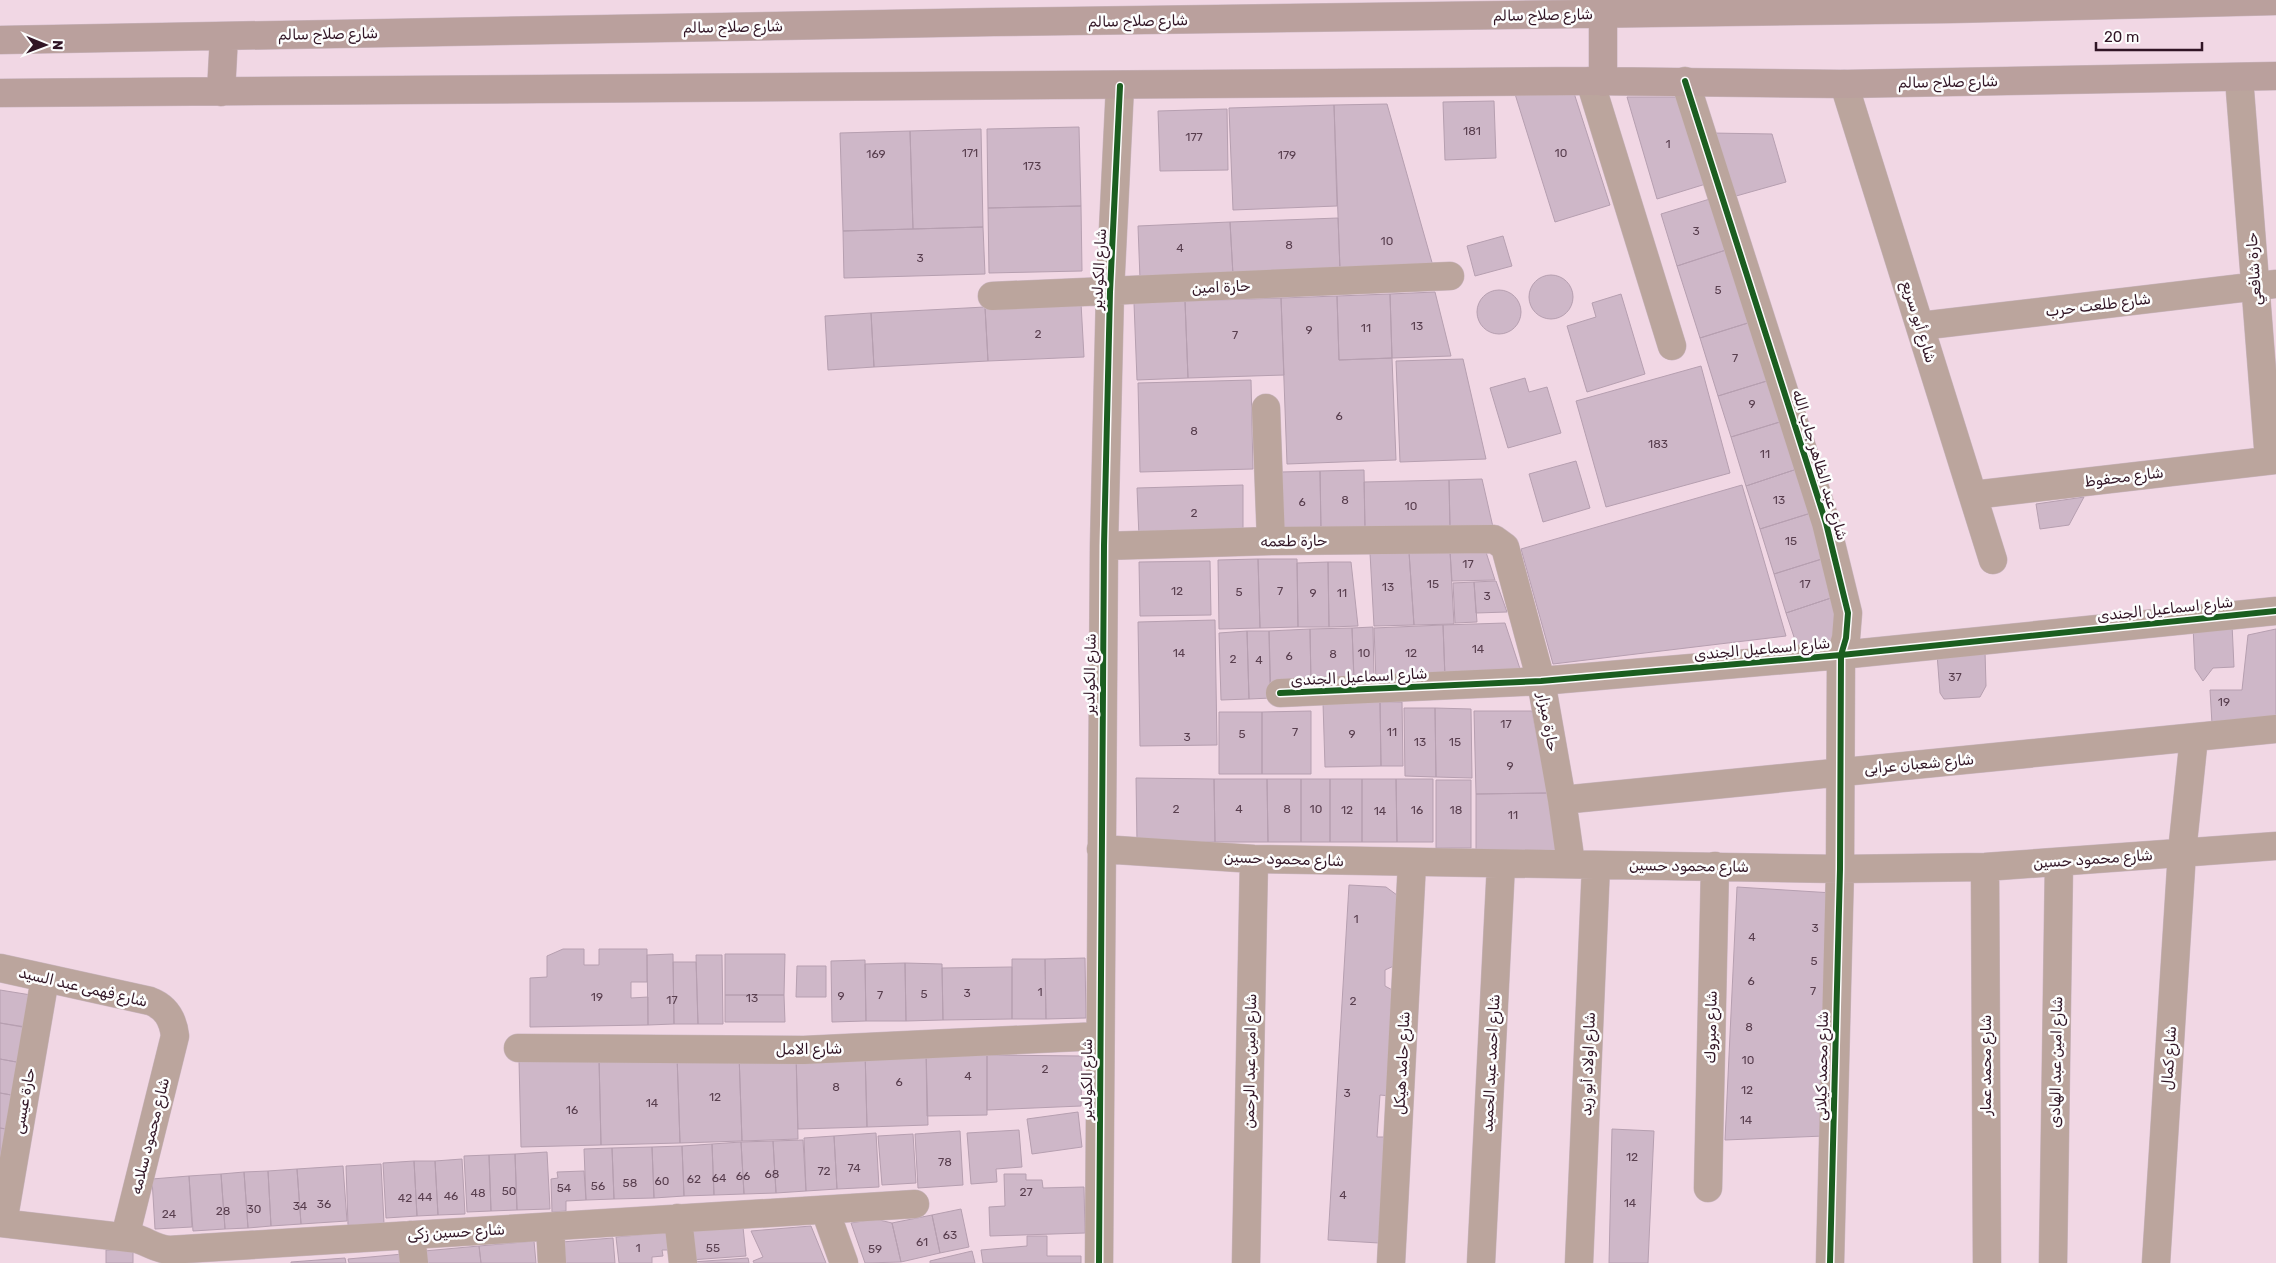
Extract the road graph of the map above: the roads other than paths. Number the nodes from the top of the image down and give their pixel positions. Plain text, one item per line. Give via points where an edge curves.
1 (2276, 1) edge
2 (1603, 15) junction
3 (224, 36) junction
4 (0, 40) edge
5 (2276, 76) edge
6 (2239, 78) junction
7 (1685, 81) junction
8 (1596, 82) junction
9 (1844, 84) junction
10 (1120, 86) junction
11 (222, 92) junction
12 (0, 93) edge
13 (1450, 276) dead end
14 (2266, 285) edge
15 (1110, 292) junction
16 (992, 296) dead end
17 (1920, 326) junction
18 (1672, 346) dead end
19 (1266, 408) dead end
20 (2273, 460) edge
21 (1973, 495) junction
22 (1484, 538) joint
23 (1271, 541) junction
24 (1104, 546) junction
25 (1993, 560) dead end
26 (2276, 611) edge
27 (1842, 655) junction
28 (1541, 681) junction
29 (1280, 693) dead end
30 (2276, 729) edge
31 (2194, 737) junction
32 (1841, 771) junction
33 (1562, 800) junction
34 (2276, 846) edge
35 (1101, 849) junction
36 (2182, 852) junction
37 (1254, 859) junction
38 (2059, 862) junction
39 (1412, 863) junction
40 (1501, 864) junction
41 (1584, 865) junction
42 (1715, 866) junction
43 (1985, 867) junction
44 (1840, 869) junction
45 (0, 968) edge
46 (45, 978) junction
47 (175, 1036) joint
48 (1100, 1036) junction
49 (518, 1048) dead end
50 (1708, 1188) dead end
51 (915, 1204) dead end
52 (825, 1210) junction
53 (678, 1218) junction
54 (1, 1223) edge
55 (550, 1227) junction
56 (411, 1234) junction
57 (134, 1246) edge
58 (280, 1254) edge
59 (414, 1263) edge
60 (552, 1263) edge
61 (683, 1263) edge
62 (844, 1263) edge
63 (1100, 1263) edge
64 (1246, 1263) edge
65 (1391, 1263) edge
66 (1481, 1263) edge
67 (1579, 1263) edge
68 (1830, 1263) edge
69 (1987, 1263) edge
70 (2053, 1263) edge
71 (2156, 1263) edge

1 - 2 highway, شارع صلاح سالم
2 - 3 highway, شارع صلاح سالم
2 - 8 highway
3 - 4 highway, شارع صلاح سالم
3 - 11 highway
5 - 6 highway, شارع صلاح سالم
6 - 9 highway, شارع صلاح سالم
6 - 14 street, حارة شافعي
7 - 8 highway, شارع صلاح سالم
7 - 9 highway, شارع صلاح سالم
7 - 27 street, شارع عبد الظاهر جاب الله via 1826,523 1848,613
8 - 10 highway, شارع صلاح سالم
8 - 18 street
9 - 17 street, شارع أبو سريع
10 - 11 highway, شارع صلاح سالم
10 - 15 street, شارع الكولدير
11 - 12 highway, شارع صلاح سالم
13 - 15 street, حارة امين
14 - 17 street, شارع طلعت حرب
14 - 20 street, حارة شافعي
15 - 16 street, حارة امين
15 - 24 street, شارع الكولدير
17 - 21 street, شارع أبو سريع
19 - 23 street
20 - 21 street, شارع محفوظ
21 - 25 street, شارع أبو سريع
22 - 23 street, حارة طعمه
22 - 28 street, حارة ميزار via 1494,539 1505,547
23 - 24 street, حارة طعمه
24 - 35 street, شارع الكولدير
26 - 27 street, شارع اسماعيل الجندى
27 - 28 street, شارع اسماعيل الجندى
27 - 32 street, شارع عبد الظاهر جاب الله
28 - 29 street, شارع اسماعيل الجندى
28 - 33 street, حارة ميزار
30 - 31 street, شارع شعبان عرابى
31 - 32 street, شارع شعبان عرابى
31 - 36 street, شارع كمال
32 - 33 street, شارع شعبان عرابى
32 - 44 street, شارع عبد الظاهر جاب الله
33 - 41 street, حارة ميزار
34 - 36 street, شارع محمود حسين
35 - 37 street, شارع محمود حسين
35 - 48 street, شارع الكولدير
36 - 38 street, شارع محمود حسين
36 - 71 street, شارع كمال
37 - 39 street, شارع محمود حسين
37 - 64 street, شارع امين عبد الرحمن
38 - 43 street, شارع محمود حسين
38 - 70 street, شارع امين عبد الهادى
39 - 40 street, شارع محمود حسين
39 - 65 street, شارع حامد هيكل
40 - 41 street, شارع محمود حسين
40 - 66 street, شارع احمد عبد الحميد
41 - 42 street, شارع محمود حسين
41 - 67 street, شارع اولاد أبو زيد
42 - 44 street, شارع محمود حسين
42 - 50 street, شارع مبروك
43 - 44 street, شارع محمود حسين
43 - 69 street, شارع محمد عمار
44 - 68 street, شارع محمد كيلانى
45 - 46 street, شارع فهمى عبد السيد
46 - 47 street, شارع فهمى عبد السيد via 157,1004 170,1016
46 - 54 street, حارة عيسى
47 - 57 street, شارع محمود سلامه
48 - 49 street, شارع الامل via 804,1050
48 - 63 street, شارع الكولدير
51 - 52 street, شارع حسين زكى
52 - 53 street, شارع حسين زكى
52 - 62 street
53 - 55 street, شارع حسين زكى
53 - 61 street
54 - 57 street, شارع حسين زكى
55 - 56 street, شارع حسين زكى
55 - 60 street
56 - 58 street, شارع حسين زكى
56 - 59 street
57 - 58 street, شارع حسين زكى via 149,1243 158,1249 169,1250

